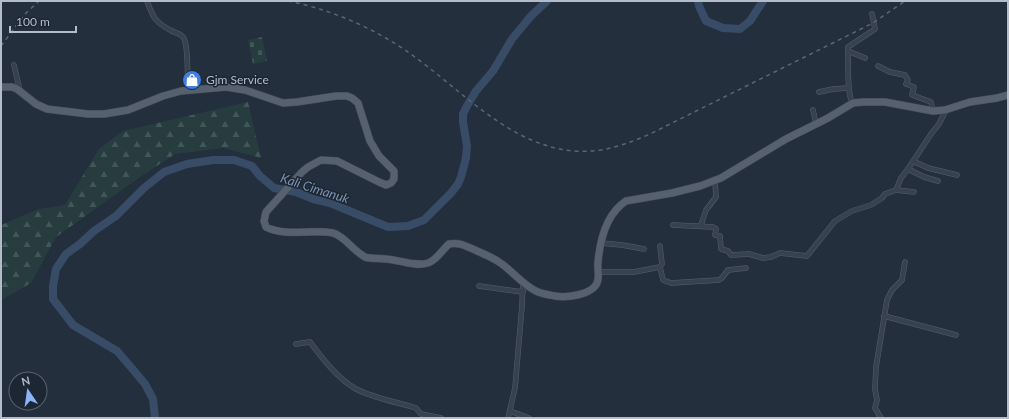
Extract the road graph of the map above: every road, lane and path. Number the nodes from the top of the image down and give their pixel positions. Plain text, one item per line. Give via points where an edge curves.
1 (147, 1) edge
2 (872, 14) dead end
3 (848, 51) junction
4 (866, 58) dead end
5 (14, 65) dead end
6 (878, 66) dead end
7 (1, 87) edge
8 (848, 88) junction
9 (20, 90) junction
10 (188, 90) junction
11 (819, 92) dead end
12 (1008, 94) edge
13 (853, 103) junction
14 (813, 110) dead end
15 (946, 110) junction
16 (933, 111) junction
17 (816, 124) junction
18 (913, 161) junction
19 (908, 169) junction
20 (957, 175) dead end
21 (715, 181) junction
22 (938, 181) dead end
23 (896, 190) junction
24 (914, 192) dead end
25 (673, 225) dead end
26 (702, 225) junction
27 (601, 243) junction
28 (660, 246) dead end
29 (644, 249) dead end
30 (905, 262) dead end
31 (660, 267) junction
32 (746, 268) dead end
33 (598, 272) junction
34 (523, 282) junction
35 (479, 286) dead end
36 (523, 292) junction
37 (884, 316) junction
38 (956, 335) dead end
39 (296, 344) dead end
40 (333, 377) dead end
41 (342, 377) junction
42 (510, 412) junction
43 (441, 418) edge
44 (508, 418) edge
45 (528, 418) edge
46 (881, 418) edge

1 - 10 street via 157,23 185,39
2 - 3 street via 875,29 850,45
3 - 4 street
3 - 8 street
5 - 9 street
6 - 16 street via 908,77 906,84 914,87 912,95 932,102
7 - 9 main road
8 - 11 street
8 - 13 street
9 - 10 main road via 36,104 47,109 88,114 128,110 163,96
10 - 34 main road via 233,87 287,103 336,96 356,100 373,146 393,169 395,175 391,183 379,182 338,161 318,161 302,172 266,212 264,224 270,229 334,233 365,257 413,263 429,263 449,244 461,244 499,262
12 - 15 main road
13 - 16 main road via 885,102
13 - 17 main road
14 - 17 street
15 - 16 main road
15 - 18 street
17 - 21 main road
18 - 19 street
18 - 20 street via 928,168
19 - 22 street
19 - 23 street
21 - 26 street via 716,197 706,210
21 - 27 main road via 658,196 626,201 609,218
23 - 24 street
23 - 26 street via 888,192 871,206 852,211 835,221 807,256 780,253 763,258 749,254 731,255 722,249 716,229
25 - 26 street
27 - 29 street
27 - 33 main road
28 - 31 street
30 - 37 street via 902,280 889,294
31 - 32 street via 663,280 671,283 719,280 728,270
31 - 33 street via 634,272
33 - 34 main road via 599,278 594,288 572,296 559,297 538,292
34 - 36 street
35 - 36 street
36 - 42 street via 519,350
37 - 38 street
37 - 46 street via 875,391 875,408
39 - 41 street via 310,342 332,370
40 - 41 street
41 - 43 street via 355,389 416,408 421,414
42 - 44 street
42 - 45 street

